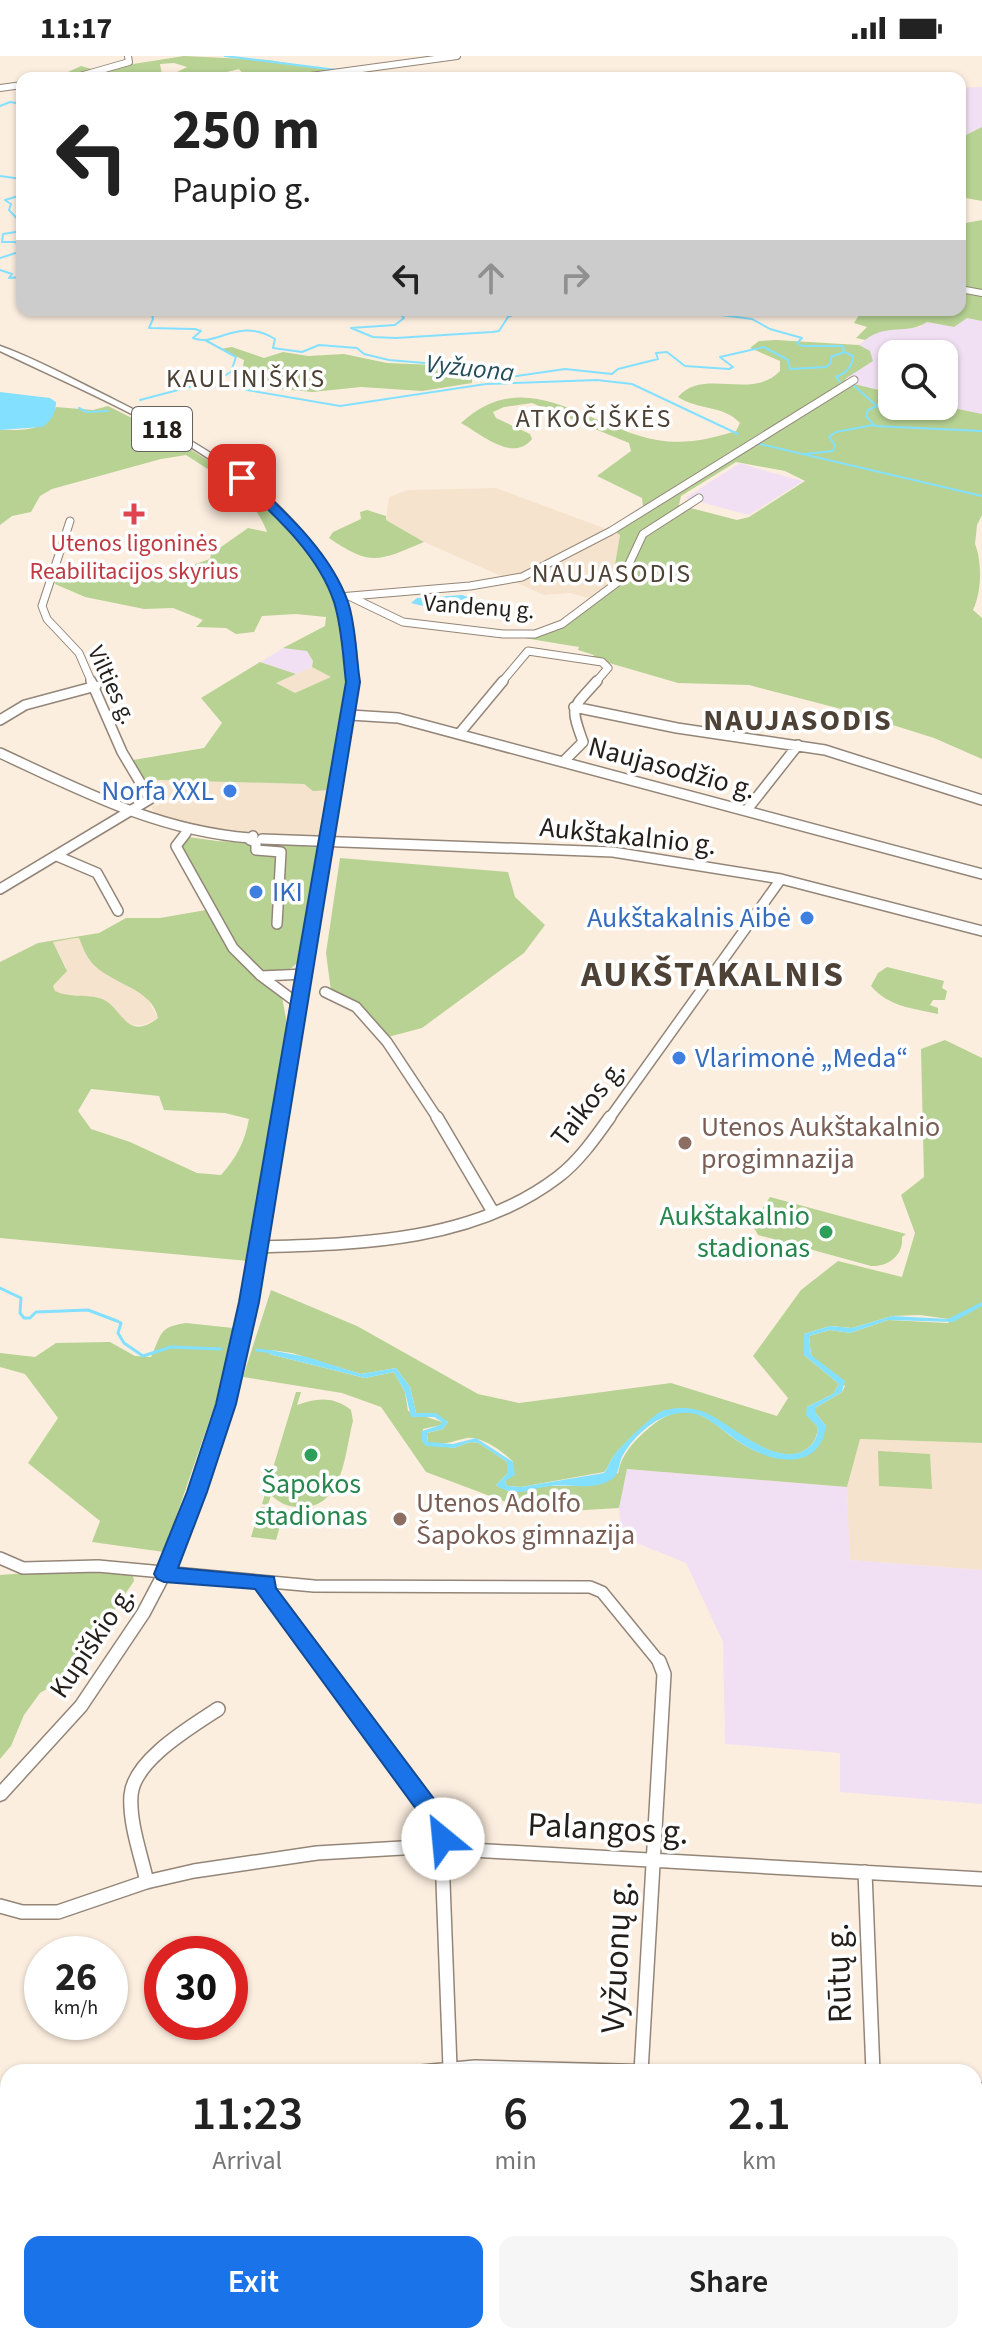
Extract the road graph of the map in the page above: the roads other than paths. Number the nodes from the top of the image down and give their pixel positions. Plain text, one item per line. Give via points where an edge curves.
1 (128, 56) edge
2 (457, 56) edge
3 (94, 72) edge
4 (340, 72) edge
5 (0, 348) edge
6 (854, 380) dead end
7 (699, 498) dead end
8 (70, 521) dead end
9 (344, 596) junction
10 (96, 686) junction
11 (574, 707) junction
12 (350, 715) junction
13 (0, 720) edge
14 (459, 734) junction
15 (798, 745) junction
16 (0, 753) edge
17 (563, 762) junction
18 (982, 800) edge
19 (746, 811) junction
20 (129, 813) junction
21 (186, 833) junction
22 (256, 840) junction
23 (329, 840) junction
24 (57, 856) junction
25 (982, 874) edge
26 (781, 879) junction
27 (0, 889) edge
28 (118, 911) dead end
29 (277, 924) dead end
30 (982, 931) edge
31 (306, 974) junction
32 (261, 976) junction
33 (325, 992) dead end
34 (300, 1005) junction
35 (493, 1212) junction
36 (258, 1247) junction
37 (0, 1558) edge
38 (164, 1574) junction
39 (266, 1583) junction
40 (218, 1709) dead end
41 (0, 1795) edge
42 (444, 1847) junction
43 (651, 1859) junction
44 (865, 1872) junction
45 (982, 1879) edge
46 (147, 1882) junction
47 (0, 1906) edge
48 (450, 2064) edge
49 (641, 2064) edge
50 (873, 2064) edge

1 - 3 street via 129,62
2 - 4 street
5 - 9 main road, 118 via 188,443 242,478 304,539
6 - 9 street, Vandenų g. via 542,568 492,583
7 - 9 street, Vandenų g. via 643,534 622,579 562,624 535,634 403,622
8 - 10 street, Vilties g. via 42,606 47,619 79,653
9 - 12 main road, 118 via 353,664
10 - 13 street via 25,705
10 - 20 street, Vilties g. via 122,752 150,796
11 - 14 street via 608,668 595,660 528,651
11 - 15 street
11 - 17 street via 583,742
12 - 14 street, Naujasodžio g. via 393,717
12 - 23 main road, 118
14 - 17 street, Naujasodžio g.
15 - 18 street
15 - 19 street
16 - 20 street, Aukštakalnio g.
17 - 19 street, Naujasodžio g.
19 - 25 street, Naujasodžio g.
20 - 21 street, Aukštakalnio g.
20 - 24 street
21 - 22 street, Aukštakalnio g.
21 - 32 street via 176,846 233,948
22 - 23 street, Aukštakalnio g.
22 - 29 street via 256,850 281,852
23 - 26 street, Aukštakalnio g. via 601,851
23 - 31 main road, Kupiškio g. / 118
24 - 27 street
24 - 28 street via 97,873
26 - 30 street, Aukštakalnio g.
26 - 35 street, Taikos g. via 582,1155 545,1186
31 - 32 street
31 - 34 main road, Kupiškio g. / 118
32 - 34 street
33 - 35 street via 356,1007 387,1042 420,1087
34 - 36 main road, Kupiškio g. / 118
35 - 36 street, Taikos g. via 388,1240
36 - 38 main road, Kupiškio g. / 118 via 226,1404
37 - 38 street via 23,1568 98,1566
38 - 39 street
38 - 41 main road, Kupiškio g. / 118 via 106,1672
39 - 42 street via 265,1589 438,1821
39 - 43 street, Vyžuonų g. via 590,1587 608,1598 658,1659 664,1674
40 - 46 street via 166,1746 135,1778 131,1795
42 - 43 street, Palangos g.
42 - 46 street, Palangos g. via 309,1853
42 - 48 street
43 - 44 street, Palangos g.
43 - 49 street, Vyžuonų g.
44 - 45 street, Palangos g.
44 - 50 street, Rūtų g.
46 - 47 street, Palangos g. via 54,1914

